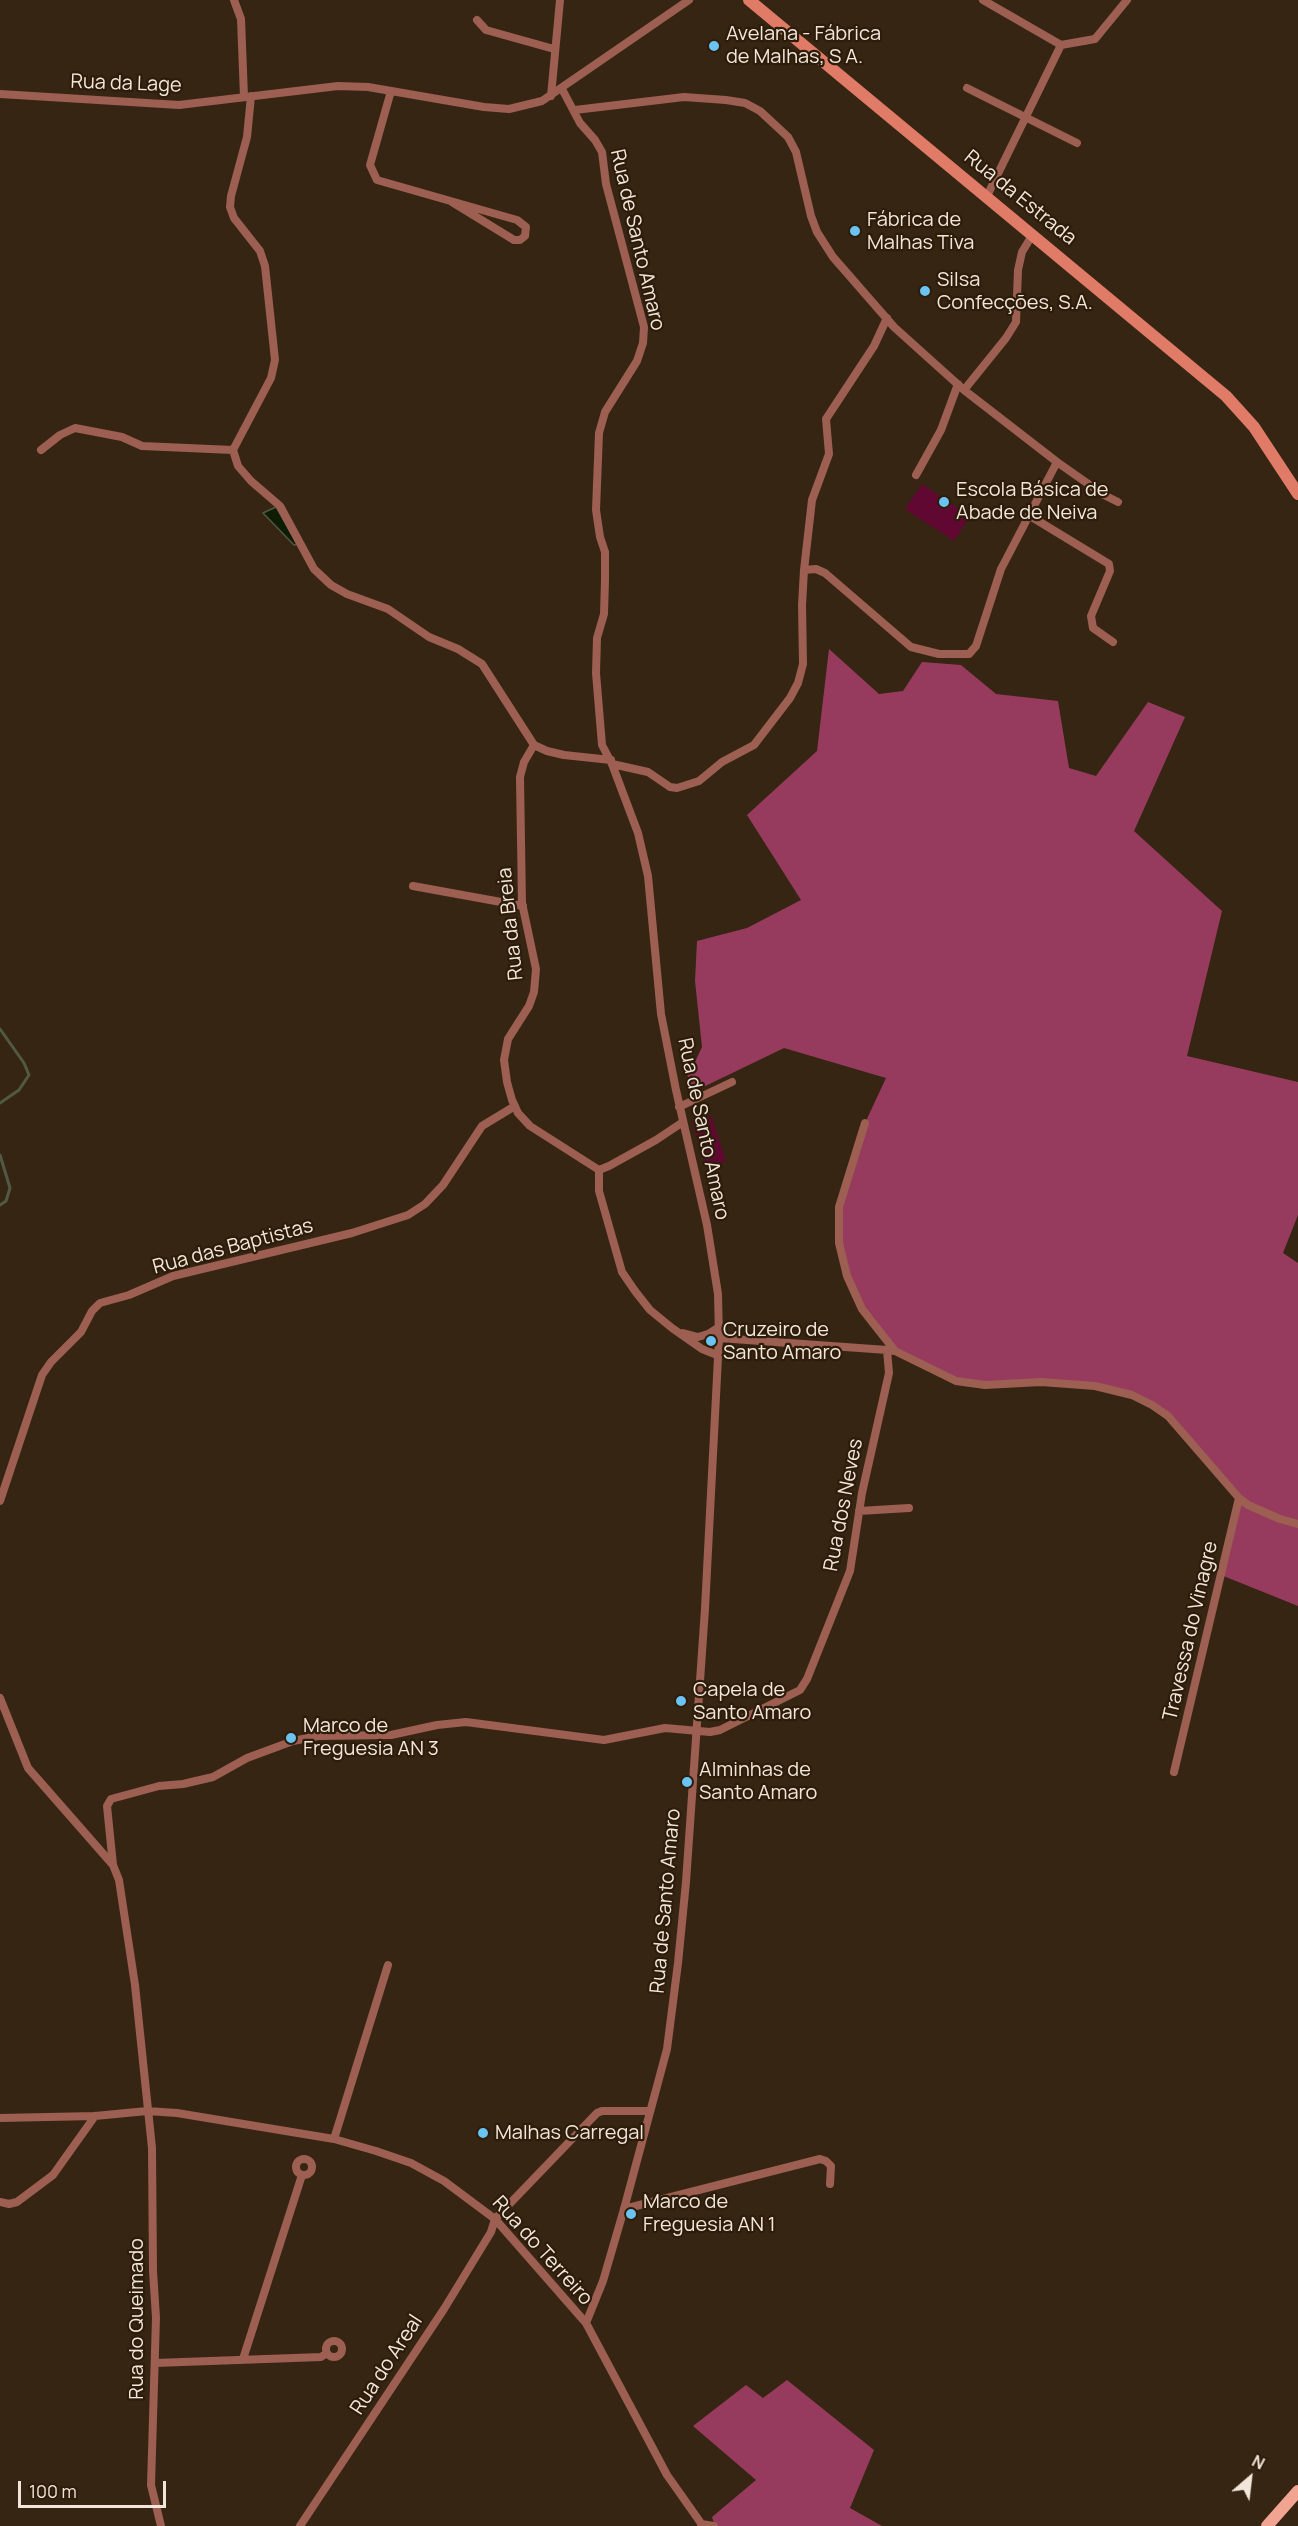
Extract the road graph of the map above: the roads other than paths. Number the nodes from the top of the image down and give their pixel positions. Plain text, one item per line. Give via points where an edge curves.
1 (234, 0) edge
2 (560, 0) edge
3 (689, 0) edge
4 (749, 0) edge
5 (983, 0) edge
6 (1128, 0) edge
7 (477, 20) dead end
8 (1061, 45) junction
9 (554, 50) junction
10 (562, 88) junction
11 (967, 88) dead end
12 (391, 90) junction
13 (0, 94) edge
14 (247, 96) junction
15 (551, 96) junction
16 (574, 110) junction
17 (1025, 118) junction
18 (1077, 143) dead end
19 (987, 196) junction
20 (452, 202) junction
21 (1033, 234) junction
22 (886, 318) junction
23 (961, 387) junction
24 (41, 450) dead end
25 (232, 450) junction
26 (1057, 462) junction
27 (916, 475) dead end
28 (1298, 494) edge
29 (1118, 502) dead end
30 (1030, 516) junction
31 (804, 570) junction
32 (1113, 642) dead end
33 (534, 745) junction
34 (611, 762) junction
35 (413, 886) dead end
36 (523, 906) junction
37 (732, 1082) dead end
38 (515, 1106) junction
39 (680, 1107) junction
40 (683, 1122) junction
41 (865, 1123) dead end
42 (598, 1170) junction
43 (719, 1327) junction
44 (676, 1331) junction
45 (719, 1338) junction
46 (891, 1351) junction
47 (717, 1355) junction
48 (1239, 1498) junction
49 (0, 1501) edge
50 (909, 1508) dead end
51 (859, 1511) junction
52 (1298, 1524) edge
53 (0, 1698) edge
54 (698, 1731) junction
55 (293, 1741) joint
56 (1174, 1772) dead end
57 (113, 1864) junction
58 (388, 1965) dead end
59 (147, 2110) junction
60 (650, 2111) junction
61 (95, 2116) junction
62 (0, 2118) edge
63 (334, 2139) junction
64 (302, 2175) dead end
65 (830, 2184) dead end
66 (0, 2202) edge
67 (624, 2209) junction
68 (495, 2219) junction
69 (586, 2323) junction
70 (327, 2353) dead end
71 (243, 2359) junction
72 (155, 2363) junction
73 (1298, 2492) edge
74 (702, 2525) edge
75 (161, 2526) edge
76 (300, 2526) edge
77 (714, 2526) edge
78 (1267, 2526) edge

1 - 14 street via 241,20
2 - 9 street
3 - 10 street, Rua da Lage
4 - 19 main road, Rua da Estrada
5 - 8 street
6 - 8 street via 1095,39
7 - 9 street via 486,30
8 - 17 street
9 - 15 street
10 - 15 street, Rua da Lage
10 - 16 street, Rua de Santo Amaro
11 - 17 street
12 - 14 street, Rua da Lage via 338,86
12 - 15 street, Rua da Lage via 509,109
12 - 20 street via 370,165 372,174 391,186
13 - 14 street, Rua da Lage via 178,105
14 - 25 street via 247,137 230,207 266,266 275,360 271,378
16 - 22 street via 684,97 745,103 760,111 788,137 817,232 833,257
16 - 34 street, Rua de Santo Amaro via 602,152 606,184 644,327 637,361 605,412 599,433 596,510 605,571 596,673 602,745
17 - 18 street
17 - 19 street
19 - 21 main road, Rua da Estrada
20 - 20 street via 517,220 526,226 525,236 514,240
21 - 23 street via 1022,252 1018,270 1016,322
21 - 28 main road, Rua da Estrada via 1226,396 1254,428
22 - 23 street
22 - 31 street via 874,346 826,419 829,454 812,500
23 - 26 street
23 - 27 street
24 - 25 street via 75,428 122,437 148,447
25 - 33 street via 238,466 251,482 280,506 314,569 347,594 388,609 429,638 482,663
26 - 29 street
26 - 30 street
30 - 31 street via 1001,569 976,646 969,654 939,654 911,647 825,573
30 - 32 street via 1109,564 1110,571 1091,616 1093,628
31 - 34 street via 803,664 798,683 754,745 722,762 699,781 677,788 648,772
33 - 34 street via 547,752
33 - 36 street, Rua da Breia via 519,777
34 - 39 street, Rua de Santo Amaro via 638,833 648,876 661,1014
35 - 36 street
36 - 38 street, Rua da Breia via 537,969 529,1006 508,1039 504,1060
37 - 39 street
38 - 42 street, Rua da Breia via 530,1126
38 - 49 street, Rua das Baptistas via 482,1126 443,1185 408,1215 341,1236 173,1276 100,1303 81,1332 42,1375
39 - 40 street, Rua de Santo Amaro
40 - 42 street
40 - 43 street, Rua de Santo Amaro via 710,1246
41 - 46 street via 839,1207 838,1243 862,1309
42 - 44 street via 599,1191 622,1272 650,1310
43 - 44 street via 698,1337
43 - 45 street, Rua de Santo Amaro
44 - 47 street
45 - 46 street
45 - 47 street, Rua de Santo Amaro
46 - 48 street via 956,1381 985,1385 1041,1382 1132,1395 1168,1416
46 - 51 street, Rua dos Neves
47 - 54 street, Rua de Santo Amaro
48 - 52 street via 1280,1520
48 - 56 street, Travessa do Vinagre
50 - 51 street
51 - 54 street, Rua dos Neves via 850,1571 800,1690 720,1730
53 - 57 street via 28,1768
54 - 55 street, Rua dos Neves via 665,1728 604,1740 466,1722 391,1735 318,1736
54 - 60 street, Rua de Santo Amaro via 678,1963 667,2049
55 - 57 street, Rua do Queimado via 247,1758 213,1777 111,1799 107,1806
57 - 59 street, Rua do Queimado via 126,1918
58 - 63 street
59 - 61 street, Rua do Terreiro
59 - 63 street, Rua do Terreiro
59 - 72 street, Rua do Queimado via 152,2148
60 - 67 street, Rua de Santo Amaro
60 - 68 street, Rua do Areal via 602,2111
61 - 62 street, Rua do Terreiro
61 - 66 street via 53,2175 17,2202
63 - 68 street, Rua do Terreiro via 411,2163 444,2181
64 - 71 street
65 - 67 street via 831,2166 820,2159
67 - 69 street, Rua de Santo Amaro
68 - 69 street, Rua do Terreiro
68 - 76 street, Rua do Areal via 444,2309
69 - 74 street, Rua do Terreiro via 667,2475
70 - 71 street via 321,2357
71 - 72 street
72 - 75 street, Rua do Queimado via 151,2485
73 - 78 main road
74 - 77 street

